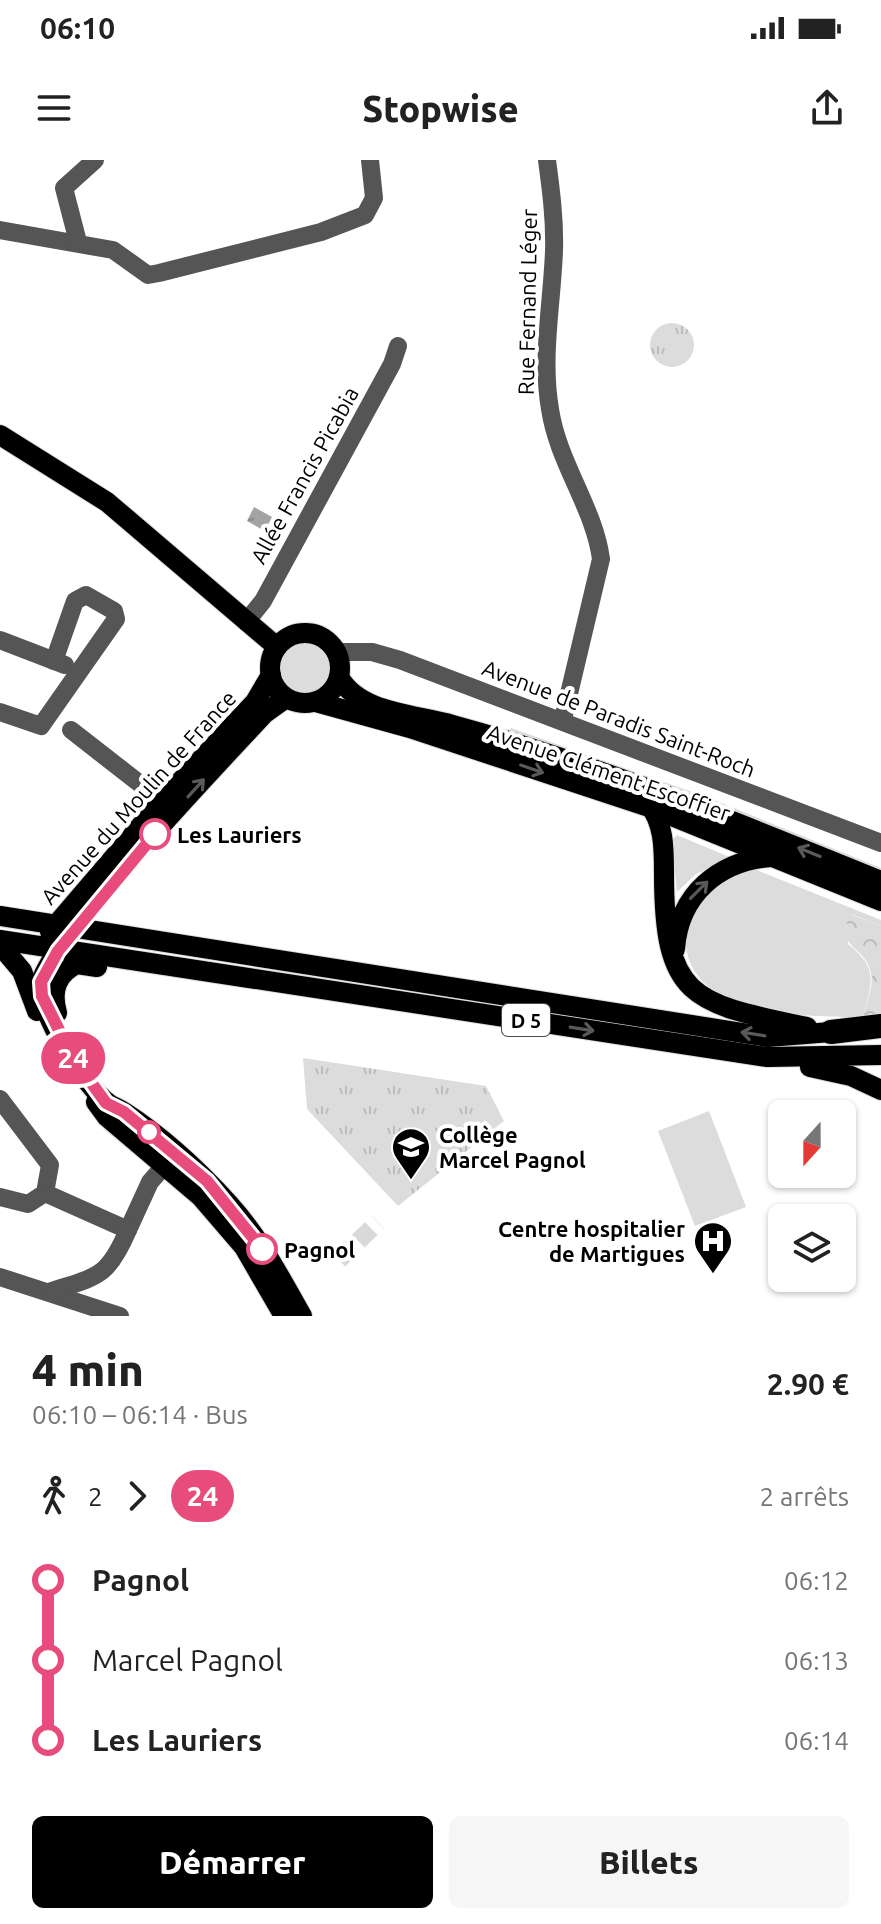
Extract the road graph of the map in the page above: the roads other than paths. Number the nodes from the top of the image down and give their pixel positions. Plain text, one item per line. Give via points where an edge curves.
1 (95, 160) edge
2 (370, 160) edge
3 (547, 160) edge
4 (0, 230) edge
5 (78, 242) junction
6 (398, 346) dead end
7 (0, 435) edge
8 (246, 622) junction
9 (0, 640) edge
10 (277, 647) junction
11 (337, 652) junction
12 (54, 661) junction
13 (78, 671) junction
14 (271, 675) junction
15 (339, 677) junction
16 (286, 698) junction
17 (316, 702) junction
18 (0, 712) edge
19 (563, 719) junction
20 (71, 730) dead end
21 (602, 770) junction
22 (152, 798) junction
23 (652, 808) junction
24 (881, 843) edge
25 (772, 857) junction
26 (881, 881) edge
27 (881, 901) edge
28 (86, 903) junction
29 (0, 916) edge
30 (101, 933) junction
31 (53, 937) junction
32 (0, 940) edge
33 (674, 961) junction
34 (165, 966) junction
35 (22, 971) junction
36 (548, 1001) junction
37 (881, 1026) edge
38 (831, 1032) junction
39 (881, 1055) edge
40 (767, 1057) junction
41 (881, 1090) edge
42 (0, 1099) edge
43 (124, 1112) junction
44 (170, 1159) junction
45 (45, 1193) junction
46 (0, 1197) edge
47 (128, 1230) junction
48 (0, 1277) edge
49 (49, 1292) junction
50 (120, 1316) edge
51 (284, 1316) edge
52 (302, 1316) edge

1 - 5 street via 64,188
2 - 5 street via 374,198 365,215 321,232 148,275 113,250
3 - 19 street, Rue Fernand Léger via 554,235 548,397 556,441 599,548 599,574
4 - 5 street
6 - 8 street, Allée Francis Picabia via 263,601
7 - 8 main road via 107,502
8 - 10 main road
9 - 12 street
10 - 11 main road via 296,634 308,633 320,636
10 - 14 main road
11 - 15 main road
11 - 19 street, Avenue de Paradis Saint-Roch via 372,652
12 - 13 street
12 - 13 street via 75,601 86,595 103,602 116,619
13 - 18 street via 41,726
14 - 16 main road
14 - 22 main road, Avenue du Moulin de France via 255,702
15 - 17 main road via 331,692
15 - 21 main road, Avenue Clément Escoffier via 347,691 367,704
16 - 17 main road
28 -> 16 main road, Avenue du Moulin de France via 265,713
17 -> 23 main road, Avenue Clément Escoffier
19 - 24 street, Avenue de Paradis Saint-Roch
20 - 22 street
21 - 23 main road
26 -> 21 main road, Avenue Clément Escoffier
22 - 28 main road, Avenue du Moulin de France
23 - 25 main road, Avenue Clément Escoffier
23 - 33 main road via 662,835 664,923
25 - 27 main road, Avenue Clément Escoffier
33 -> 25 main road via 682,913 699,888 735,864
28 - 30 main road
28 - 31 main road, Avenue du Moulin de France
28 - 31 main road
29 - 31 main road, D 5
30 - 31 main road, D 5
30 - 36 main road, D 5
31 - 32 main road, D 5
31 - 34 main road, D 5
31 - 35 main road
31 - 36 main road via 519,1008
31 - 43 main road via 41,982 46,1010 83,1074 106,1103
32 - 35 main road
33 - 38 main road via 687,984 706,999
34 -> 40 main road, D 5
34 - 43 main road via 115,969 77,964 57,983 54,997 60,1024
35 - 44 main road via 48,1033 107,1117
38 -> 36 main road, D 5 via 768,1037
37 - 38 highway, D 5
39 - 40 main road, D 5
40 - 41 main road via 851,1076
42 - 45 street via 50,1165
43 - 44 main road
44 - 47 street via 150,1182
44 - 51 main road via 227,1226
44 - 52 main road via 207,1181 248,1227
45 - 46 street via 28,1204
45 - 47 street
47 - 49 street via 111,1266
48 - 49 street
49 - 50 street

